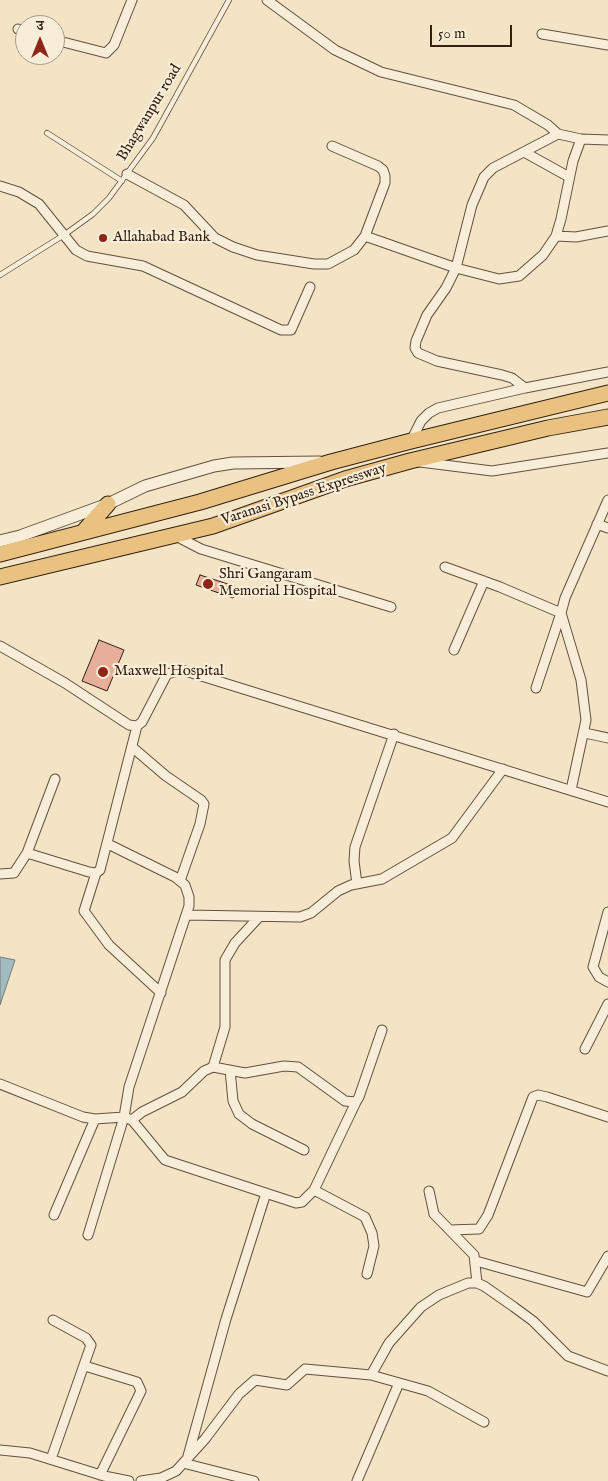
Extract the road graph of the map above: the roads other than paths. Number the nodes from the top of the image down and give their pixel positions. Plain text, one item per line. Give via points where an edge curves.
1 (132, 0) edge
2 (229, 0) edge
3 (267, 0) edge
4 (542, 34) dead end
5 (65, 43) edge
6 (608, 45) edge
7 (46, 133) dead end
8 (558, 134) junction
9 (582, 139) junction
10 (608, 140) edge
11 (332, 146) dead end
12 (524, 152) junction
13 (569, 177) junction
14 (125, 178) junction
15 (0, 186) edge
16 (608, 231) edge
17 (64, 235) junction
18 (365, 236) junction
19 (556, 236) junction
20 (456, 268) junction
21 (0, 276) edge
22 (310, 288) dead end
23 (608, 372) edge
24 (525, 388) junction
25 (608, 393) edge
26 (608, 417) edge
27 (411, 440) junction
28 (608, 453) edge
29 (410, 460) junction
30 (331, 462) junction
31 (608, 500) edge
32 (108, 504) junction
33 (598, 524) junction
34 (608, 528) edge
35 (84, 531) junction
36 (171, 534) junction
37 (0, 541) edge
38 (0, 554) edge
39 (445, 567) dead end
40 (0, 577) edge
41 (484, 581) junction
42 (391, 606) dead end
43 (561, 613) junction
44 (0, 646) edge
45 (454, 650) dead end
46 (536, 688) dead end
47 (137, 726) junction
48 (585, 733) junction
49 (394, 734) junction
50 (608, 738) edge
51 (132, 747) junction
52 (503, 768) junction
53 (56, 779) dead end
54 (571, 790) junction
55 (608, 802) edge
56 (108, 844) junction
57 (27, 853) junction
58 (96, 873) junction
59 (0, 874) edge
60 (180, 880) junction
61 (357, 884) junction
62 (608, 912) edge
63 (187, 914) junction
64 (259, 916) junction
65 (608, 982) edge
66 (161, 993) junction
67 (608, 1004) edge
68 (382, 1030) dead end
69 (585, 1049) dead end
70 (212, 1067) junction
71 (230, 1070) junction
72 (0, 1084) edge
73 (356, 1102) junction
74 (608, 1117) edge
75 (128, 1118) junction
76 (95, 1119) junction
77 (304, 1150) dead end
78 (314, 1190) junction
79 (429, 1191) dead end
80 (266, 1193) junction
81 (54, 1215) dead end
82 (450, 1230) junction
83 (88, 1235) dead end
84 (476, 1261) junction
85 (607, 1261) edge
86 (367, 1274) dead end
87 (477, 1283) junction
88 (53, 1320) dead end
89 (85, 1366) junction
90 (608, 1371) edge
91 (371, 1375) junction
92 (399, 1383) junction
93 (484, 1422) dead end
94 (0, 1450) edge
95 (51, 1459) junction
96 (185, 1461) junction
97 (100, 1475) junction
98 (171, 1478) edge
99 (129, 1481) edge
100 (140, 1481) edge
101 (254, 1481) edge
102 (357, 1481) edge

1 - 5 street via 114,45 106,53
2 - 14 lane, Bhagwanpur road via 153,138
3 - 8 street via 335,50 381,72 514,105
4 - 6 street
7 - 14 lane
8 - 9 street
8 - 12 street
9 - 10 street
9 - 13 street
11 - 18 street via 383,170 385,183
12 - 13 street
12 - 20 street via 493,168 484,177 472,205
13 - 19 street
14 - 17 lane, Bhagwanpur road via 94,214
14 - 18 street via 184,205 215,238 257,255 328,264 354,250
15 - 17 street via 19,192 39,204
16 - 19 street via 576,237
17 - 21 lane, Bhagwanpur road
17 - 22 street via 76,250 87,256 143,266 281,330 291,330
18 - 20 street
19 - 20 street via 543,255 511,279 498,279
20 - 24 street via 426,315 415,348 418,353 460,368 512,378
23 - 24 street
24 - 27 street via 438,408 421,421
25 - 27 highway, Varanasi Bypass Expressway
26 - 29 highway, Varanasi Bypass Expressway
27 - 30 highway, Varanasi Bypass Expressway
28 - 29 street via 492,471
29 - 36 highway, Varanasi Bypass Expressway via 345,479 213,526
30 - 32 street via 214,466 145,486
30 - 35 highway, Varanasi Bypass Expressway via 200,502
31 - 33 street
32 - 35 highway
32 - 37 street
33 - 34 street
33 - 43 street
35 - 38 highway, Varanasi Bypass Expressway
36 - 40 highway, Varanasi Bypass Expressway
36 - 42 street via 201,549
39 - 41 street
41 - 43 street
41 - 45 street
43 - 46 street
43 - 48 street via 581,680
44 - 47 street via 129,725
47 - 49 street via 167,674 182,670
47 - 51 street
48 - 50 street
48 - 54 street
49 - 52 street
49 - 61 street via 355,847
51 - 56 street
51 - 60 street via 204,804
52 - 54 street
52 - 61 street via 452,838 382,878
53 - 57 street
54 - 55 street
56 - 58 street via 104,861
56 - 60 street
57 - 58 street
57 - 59 street via 14,874
58 - 66 street via 84,911 109,945
60 - 63 street via 189,896
61 - 64 street via 338,892 305,915
62 - 65 street via 593,967
63 - 64 street
63 - 66 street
64 - 70 street via 225,960 226,1015 223,1038
66 - 75 street via 129,1087
67 - 69 street
68 - 73 street
70 - 71 street
70 - 75 street via 182,1092
71 - 73 street via 245,1073 284,1066 298,1067 345,1101
71 - 77 street via 233,1101 239,1114
72 - 76 street via 82,1117
73 - 78 street
74 - 82 street via 548,1097 533,1097 488,1215 479,1229
75 - 76 street
75 - 80 street via 165,1160
75 - 83 street
76 - 81 street
78 - 80 street via 302,1202
78 - 86 street via 365,1217 374,1246
79 - 82 street via 434,1214
80 - 96 street
82 - 84 street
84 - 85 street via 587,1292
84 - 87 street
87 - 90 street via 533,1321 568,1356
87 - 91 street via 459,1286 421,1307 389,1343
88 - 89 street via 90,1341
89 - 95 street
89 - 97 street via 137,1382 140,1391
91 - 92 street
91 - 96 street via 305,1369 287,1385 255,1380 239,1394
92 - 93 street via 428,1391
92 - 102 street
94 - 95 street
95 - 97 street
96 - 98 street
96 - 101 street
97 - 99 street
98 - 100 street

